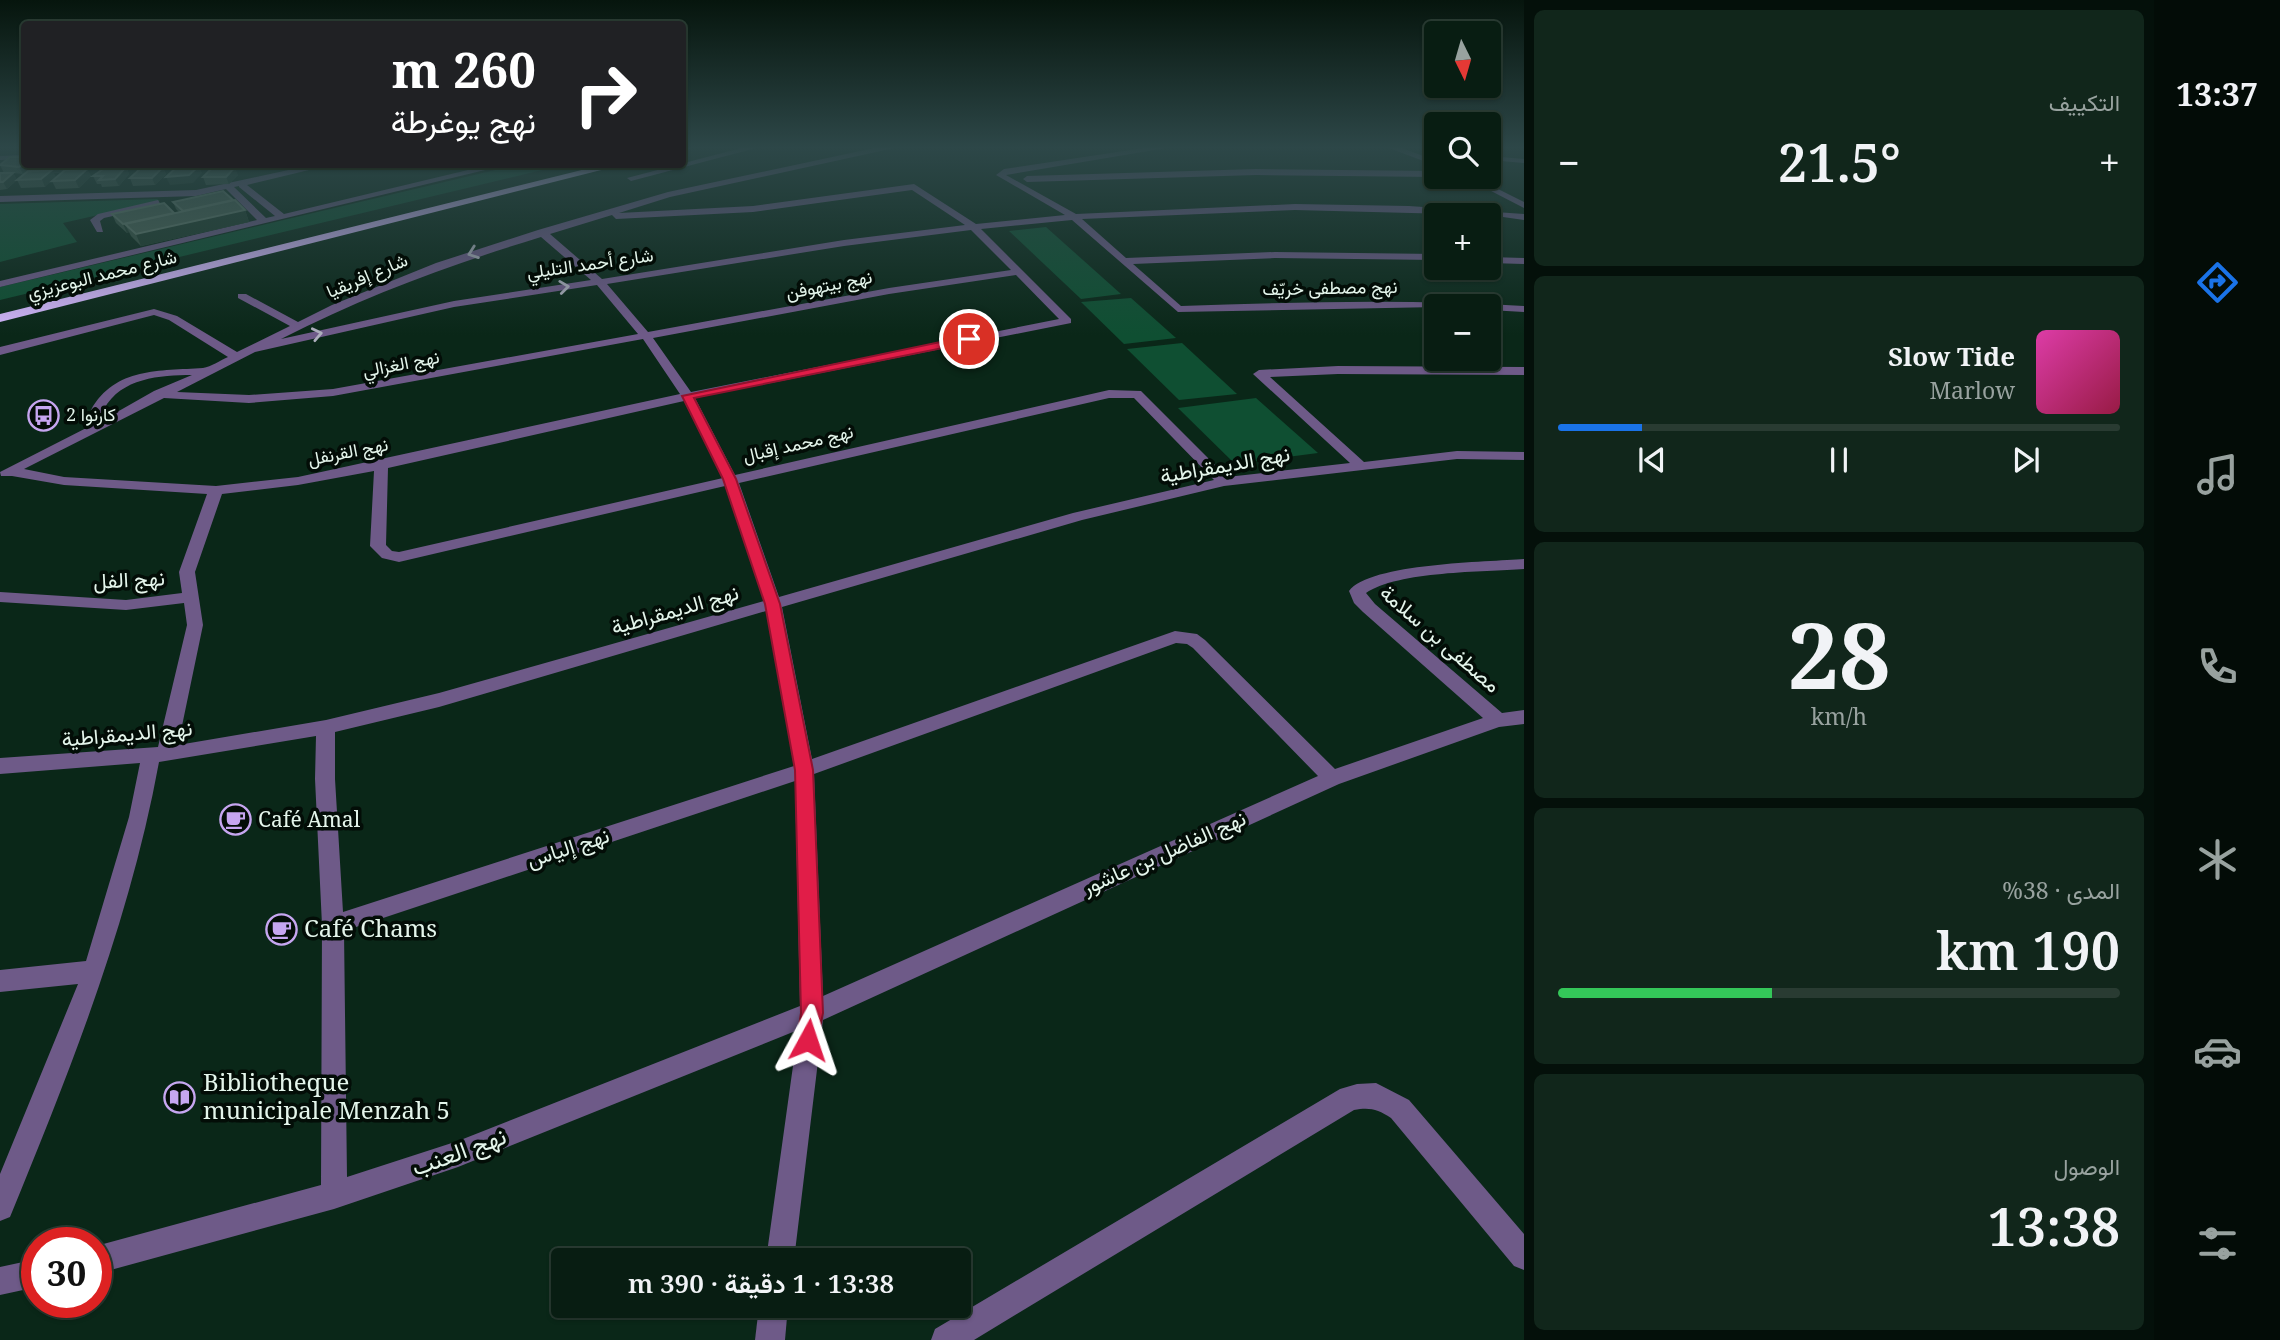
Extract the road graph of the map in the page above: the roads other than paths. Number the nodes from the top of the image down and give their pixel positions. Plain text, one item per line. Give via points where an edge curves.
1 (130, 210) edge
2 (252, 210) edge
3 (272, 210) edge
4 (317, 210) edge
5 (397, 210) edge
6 (437, 210) edge
7 (619, 210) edge
8 (741, 210) edge
9 (948, 210) edge
10 (1062, 210) edge
11 (1167, 210) edge
12 (1367, 210) edge
13 (1072, 215) junction
14 (593, 216) junction
15 (1524, 217) edge
16 (282, 218) junction
17 (264, 222) junction
18 (973, 226) junction
19 (100, 230) dead end
20 (541, 232) junction
21 (1424, 257) edge
22 (1501, 260) edge
23 (1126, 261) junction
24 (1524, 261) edge
25 (1018, 272) junction
26 (600, 282) junction
27 (0, 284) edge
28 (242, 296) dead end
29 (0, 306) edge
30 (1424, 306) edge
31 (336, 307) junction
32 (1501, 308) edge
33 (1524, 309) edge
34 (0, 318) edge
35 (298, 326) junction
36 (354, 326) junction
37 (647, 337) junction
38 (250, 349) junction
39 (0, 351) edge
40 (235, 356) junction
41 (205, 371) junction
42 (1524, 371) edge
43 (158, 394) junction
44 (688, 396) junction
45 (107, 420) junction
46 (1524, 456) edge
47 (1359, 464) junction
48 (382, 465) junction
49 (5, 474) edge
50 (730, 479) junction
51 (1224, 482) junction
52 (216, 490) junction
53 (1524, 565) edge
54 (0, 597) edge
55 (190, 597) junction
56 (773, 604) junction
57 (1524, 717) edge
58 (1499, 720) junction
59 (326, 727) junction
60 (159, 755) junction
61 (0, 766) edge
62 (804, 770) junction
63 (1332, 778) junction
64 (333, 925) junction
65 (95, 971) junction
66 (0, 981) edge
67 (812, 1013) junction
68 (334, 1195) junction
69 (0, 1206) edge
70 (782, 1248) edge
71 (112, 1256) edge
72 (1524, 1256) edge
73 (21, 1276) edge
74 (0, 1281) edge
75 (773, 1318) edge
76 (770, 1340) edge
77 (947, 1340) edge

1 - 19 street via 95,220
2 - 17 street
3 - 16 street
4 - 16 street
5 - 29 highway, شارع محمد البوعزيزي
6 - 34 highway, شارع محمد البوعزيزي
7 - 14 street, شارع إفريقيا
8 - 14 street
9 - 18 street
10 - 13 street
11 - 13 street, شارع أحمد التليلي
12 - 15 street, شارع أحمد التليلي
13 - 18 street, شارع أحمد التليلي
13 - 23 street
14 - 20 street, شارع إفريقيا
16 - 17 street
17 - 27 street
18 - 25 street
18 - 26 street, شارع أحمد التليلي via 812,245
20 - 26 street
20 -> 31 street, شارع إفريقيا via 440,265
21 - 23 street via 1275,255
22 - 24 street
23 - 30 street, نهج مصطفى خريّف via 1178,309
25 - 37 street, نهج بيتهوفن
25 - 44 street, نهج القرنفل via 1067,321
36 -> 26 street, شارع أحمد التليلي via 521,292
26 - 37 street
28 - 35 street
31 - 35 street, شارع إفريقيا
31 - 36 street
32 - 33 street
35 - 38 street, شارع إفريقيا
38 -> 36 street, شارع أحمد التليلي
37 - 43 street, نهج الغزالي via 311,397 231,400
37 - 44 street
38 - 40 street, شارع إفريقيا
39 - 40 street via 154,312 173,318
40 - 41 street, شارع إفريقيا
41 - 43 street, شارع إفريقيا
41 - 45 street via 146,375 113,390 97,410
42 - 47 street via 1351,369 1259,374
43 - 45 street, شارع إفريقيا
44 - 48 street, نهج القرنفل
44 - 50 street
45 - 49 street, شارع إفريقيا
46 - 47 street, نهج الديمقراطية via 1457,455
47 - 51 street, نهج الديمقراطية
48 - 50 street, نهج محمد إقبال via 378,547 387,555 413,556
48 - 52 street, نهج القرنفل
49 - 52 street, نهج القرنفل
50 - 51 street, نهج محمد إقبال via 1083,398 1137,394
50 - 56 street
51 - 56 street, نهج الديمقراطية via 1078,516
52 - 55 street, نهج الفل via 187,572
53 - 58 street, مصطفى بن سلامة via 1395,576 1362,585 1357,591 1369,608
54 - 55 street, نهج الفل via 126,605
55 - 60 street via 195,625
56 - 59 street, نهج الديمقراطية via 439,700
56 - 62 street
57 - 58 street, نهج الفاضل بن عاشور
58 - 63 street, نهج الفاضل بن عاشور
59 - 60 street, نهج الديمقراطية
59 - 64 street
60 - 61 street, نهج الديمقراطية
60 - 65 street
62 - 63 street, نهج إلياس via 1183,636 1199,644
62 - 64 street, نهج إلياس
62 - 67 street
63 - 67 street, نهج الفاضل بن عاشور
64 - 68 street
65 - 66 street
65 - 69 street
67 - 68 street, نهج العنب via 458,1154
67 - 70 street
68 - 71 street, نهج العنب
72 - 77 street via 1400,1109 1382,1095 1366,1094 1349,1098
73 - 74 street
75 - 76 street

